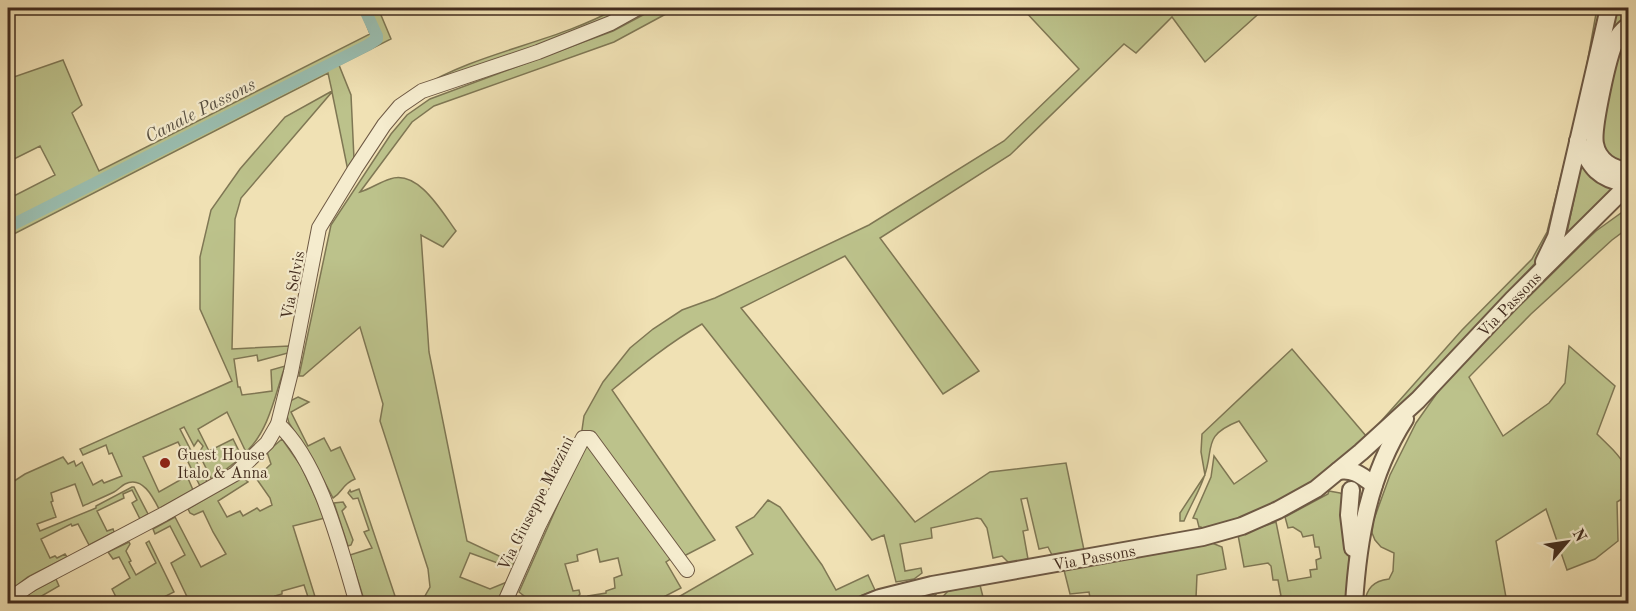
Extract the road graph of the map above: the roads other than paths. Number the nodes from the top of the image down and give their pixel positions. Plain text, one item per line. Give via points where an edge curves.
1 (638, 8) edge
2 (1608, 8) edge
3 (1629, 26) edge
4 (1578, 141) junction
5 (1629, 171) edge
6 (1629, 184) edge
7 (1629, 196) edge
8 (1599, 214) junction
9 (1538, 274) junction
10 (1418, 400) junction
11 (278, 424) junction
12 (1338, 471) junction
13 (1374, 485) junction
14 (1316, 489) junction
15 (1351, 489) junction
16 (1356, 564) junction
17 (687, 570) dead end
18 (8, 600) edge
19 (357, 603) edge
20 (504, 603) edge
21 (865, 603) edge
22 (1354, 603) edge

1 - 11 street, Via Selvis via 612,23 548,48 422,91 400,106 319,228
2 - 4 street
3 - 5 street via 1622,30 1612,49 1594,131 1601,158 1617,170
4 - 6 street via 1602,176
4 - 9 street via 1556,237
6 - 8 street, Via Passons
7 - 8 street
8 - 9 street, Via Passons
9 - 10 street, Via Passons
10 - 12 street, Via Passons
10 - 13 street via 1395,434
11 - 18 street, Via Selvis via 267,443 235,474
11 - 19 street via 306,463 327,505
12 - 13 street via 1359,473
12 - 14 street, Via Passons
13 - 15 street, Via Passons
13 - 16 street via 1364,515
14 - 15 street, Via Passons
14 - 21 street, Via Passons via 1242,526 1203,537 932,585
15 - 16 street via 1349,515
16 - 22 street
17 - 20 street, Via Giuseppe Mazzini via 590,438 583,438

